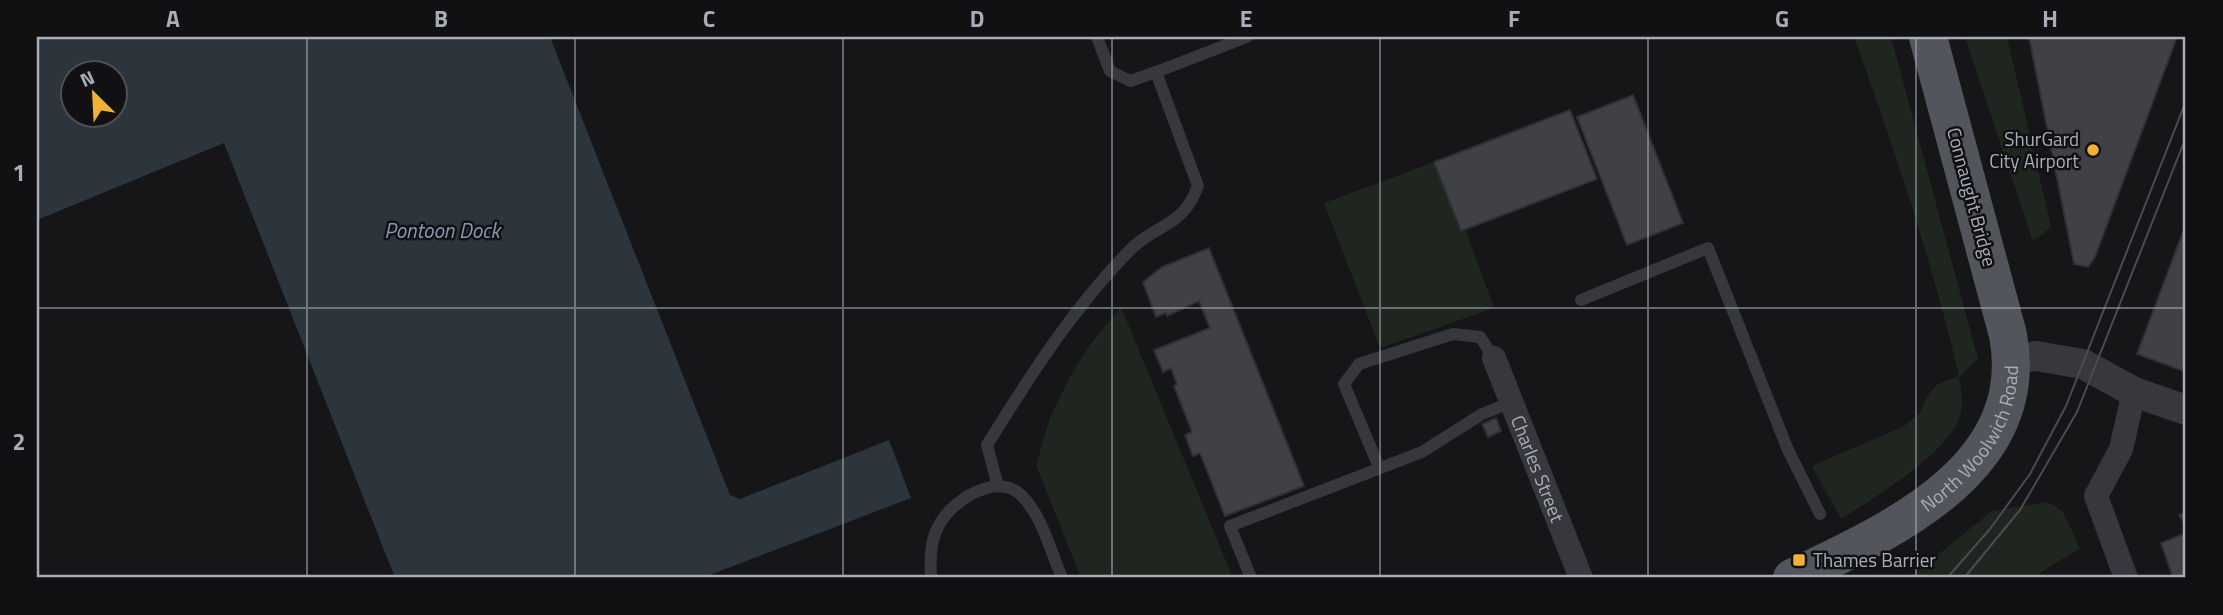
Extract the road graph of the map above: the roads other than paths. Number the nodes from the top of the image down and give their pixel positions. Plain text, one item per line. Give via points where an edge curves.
1 (1097, 37) edge
2 (1247, 37) edge
3 (1928, 37) edge
4 (1156, 72) junction
5 (1581, 300) dead end
6 (1494, 358) joint
7 (2011, 359) junction
8 (2134, 393) junction
9 (1512, 402) junction
10 (2186, 410) edge
11 (1379, 467) junction
12 (998, 486) junction
13 (1821, 514) dead end
14 (931, 578) edge
15 (1062, 578) edge
16 (1251, 578) edge
17 (1581, 578) edge
18 (1792, 578) edge
19 (2126, 578) edge

1 - 4 lane via 1110,71 1130,81
2 - 4 lane
3 - 7 main road, Connaught Bridge
4 - 12 lane via 1191,158 1198,186 1195,196 1166,226 1132,247 1078,308 1030,375 986,445
5 - 13 lane via 1708,248 1788,450
6 - 9 street, Charles Street
6 - 11 lane via 1480,337 1452,334 1359,364 1344,384
7 - 8 street, North Woolwich Road via 2036,356 2083,364
7 - 18 main road, North Woolwich Road via 2011,384 2004,408 1994,432 1964,475 1888,528
8 - 10 street, North Woolwich Road
8 - 19 street via 2121,449 2096,496
9 - 11 lane via 1482,414 1422,452
9 - 17 street, Charles Street
11 - 16 lane via 1230,526
12 - 14 lane via 960,502 939,524 933,539
12 - 15 lane via 1014,489 1029,505

